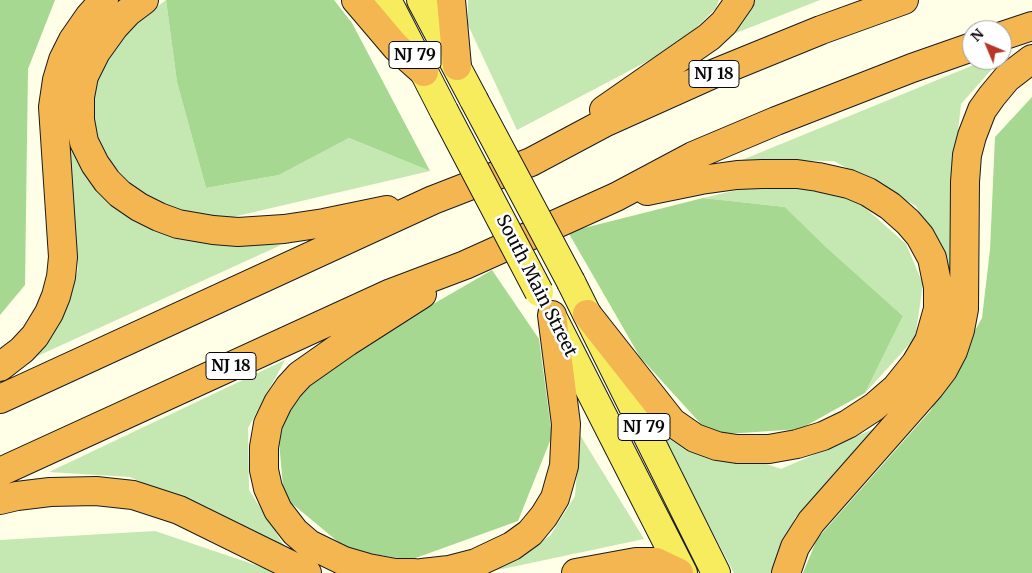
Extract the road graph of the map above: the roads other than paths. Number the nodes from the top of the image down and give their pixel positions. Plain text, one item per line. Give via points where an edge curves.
1 (104, 0) edge
2 (144, 0) edge
3 (356, 0) edge
4 (387, 0) edge
5 (421, 0) edge
6 (451, 0) edge
7 (740, 0) edge
8 (904, 0) edge
9 (1032, 26) edge
10 (1012, 33) edge
11 (962, 50) edge
12 (1032, 59) edge
13 (457, 66) junction
14 (424, 72) junction
15 (531, 162) junction
16 (616, 197) junction
17 (433, 200) junction
18 (465, 265) junction
19 (546, 304) junction
20 (588, 314) junction
21 (0, 367) edge
22 (0, 399) edge
23 (0, 472) edge
24 (0, 500) edge
25 (307, 573) edge
26 (414, 573) edge
27 (422, 573) edge
28 (576, 573) edge
29 (679, 573) edge
30 (684, 573) edge
31 (716, 573) edge
32 (786, 573) edge

1 - 21 highway via 73,40 57,80 54,107 63,257 56,296 35,336
2 - 17 highway via 114,27 96,52 84,76 80,96 84,142 95,164 120,194 139,207 178,224 238,232 324,223
3 - 14 highway via 396,47
4 - 14 main road, South Main Street / NJ 79
5 - 13 main road, South Main Street / NJ 79
6 - 13 highway
7 - 15 highway via 724,23 709,37
8 - 15 highway, NJ 18 via 713,74 606,122
9 - 10 highway
11 - 16 highway, NJ 18 via 693,156
12 - 32 highway via 1007,78 992,96 982,110 972,136 965,182 964,309 953,351 930,387 811,522 795,547
13 - 20 main road, South Main Street / NJ 79, bridge
14 - 19 main road, South Main Street / NJ 79, bridge
15 - 17 highway, NJ 18
16 - 18 highway, NJ 18
16 - 20 highway via 701,180 746,175 797,174 848,184 890,206 920,236 932,258 937,278 935,323 925,350 903,380 874,407 848,424 797,444 736,449 695,438 672,422
17 - 22 highway, NJ 18
18 - 23 highway, NJ 18 via 391,293
18 - 26 highway via 300,375 278,403 268,424 264,447 268,488 278,510 309,544 344,561 368,568
19 - 27 highway via 566,424 564,466 555,498 530,532 512,546 476,563
19 - 30 main road, South Main Street / NJ 79
20 - 31 main road, South Main Street / NJ 79
24 - 25 highway via 50,492 96,491 133,495 179,510
28 - 29 highway via 636,562 656,562

